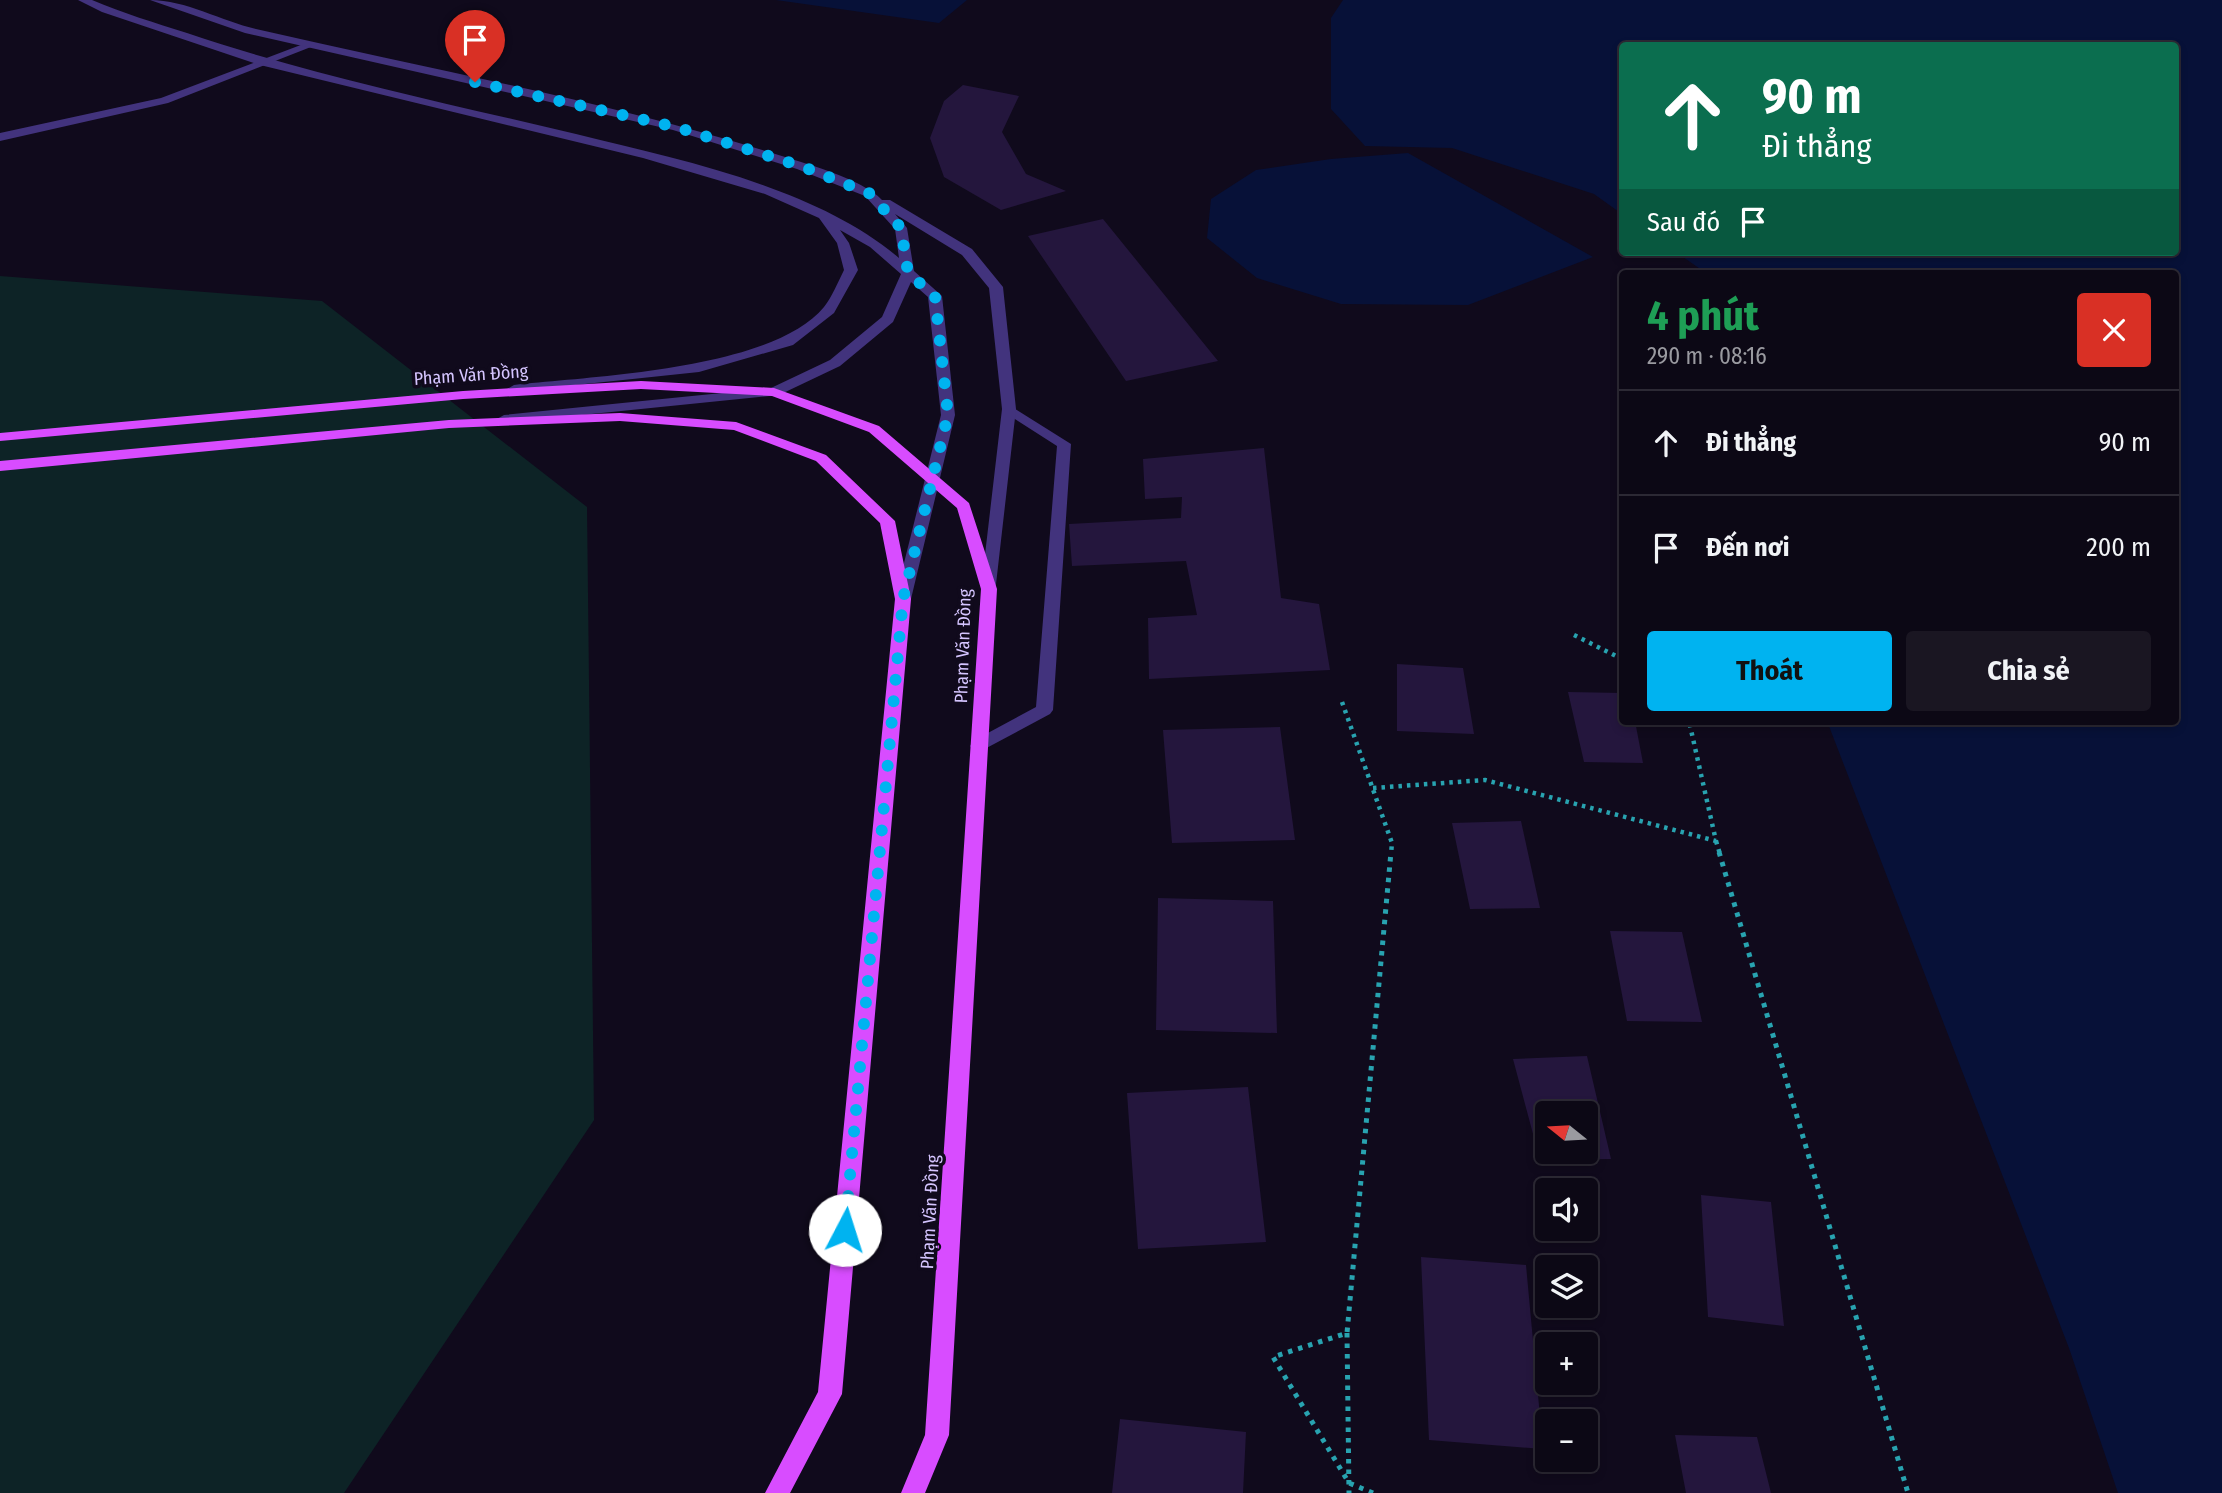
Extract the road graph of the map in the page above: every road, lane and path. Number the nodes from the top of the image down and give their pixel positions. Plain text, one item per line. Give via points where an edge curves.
1 (83, 0) edge
2 (155, 0) edge
3 (310, 45) junction
4 (264, 63) junction
5 (0, 137) edge
6 (869, 193) junction
7 (824, 215) junction
8 (908, 273) junction
9 (774, 392) junction
10 (463, 395) junction
11 (1009, 409) junction
12 (449, 424) junction
13 (0, 437) edge
14 (0, 466) edge
15 (932, 478) junction
16 (989, 589) junction
17 (903, 599) junction
18 (1574, 635) dead end
19 (1619, 658) edge
20 (1342, 702) dead end
21 (1690, 725) edge
22 (979, 746) junction
23 (1373, 788) junction
24 (1716, 841) junction
25 (1347, 1333) junction
26 (1349, 1483) junction
27 (776, 1493) edge
28 (914, 1493) edge
29 (1349, 1493) edge
30 (1373, 1493) edge
31 (1909, 1493) edge

1 - 4 street
2 - 3 street via 249,32
3 - 4 street
3 - 6 street via 676,127 801,166
4 - 5 street via 164,101
4 - 7 street via 647,155 769,191
6 - 8 street via 901,228
6 - 11 street via 967,252 996,287
7 - 8 street via 875,244
7 - 10 street via 843,243 851,270 829,310 788,342 699,368
8 - 9 street via 888,319 835,363
8 - 15 street via 935,296 948,415
9 - 10 main road, Phạm Văn Đồng via 641,385
9 - 12 street
9 - 15 main road, Phạm Văn Đồng via 874,429
10 - 13 main road, Phạm Văn Đồng
11 - 16 street
11 - 22 street via 1064,444 1044,710
12 - 14 main road
12 - 17 main road via 620,417 736,426 821,458 887,522
15 - 16 main road, Phạm Văn Đồng via 964,506
15 - 17 street
16 - 22 main road, Phạm Văn Đồng
17 - 27 main road via 830,1394
18 - 19 path
20 - 23 path
21 - 24 path
22 - 28 main road, Phạm Văn Đồng via 937,1435
23 - 24 path via 1485,780
23 - 25 path via 1392,843
24 - 31 path
25 - 26 path
25 - 26 path via 1273,1357
26 - 29 path
26 - 30 path

